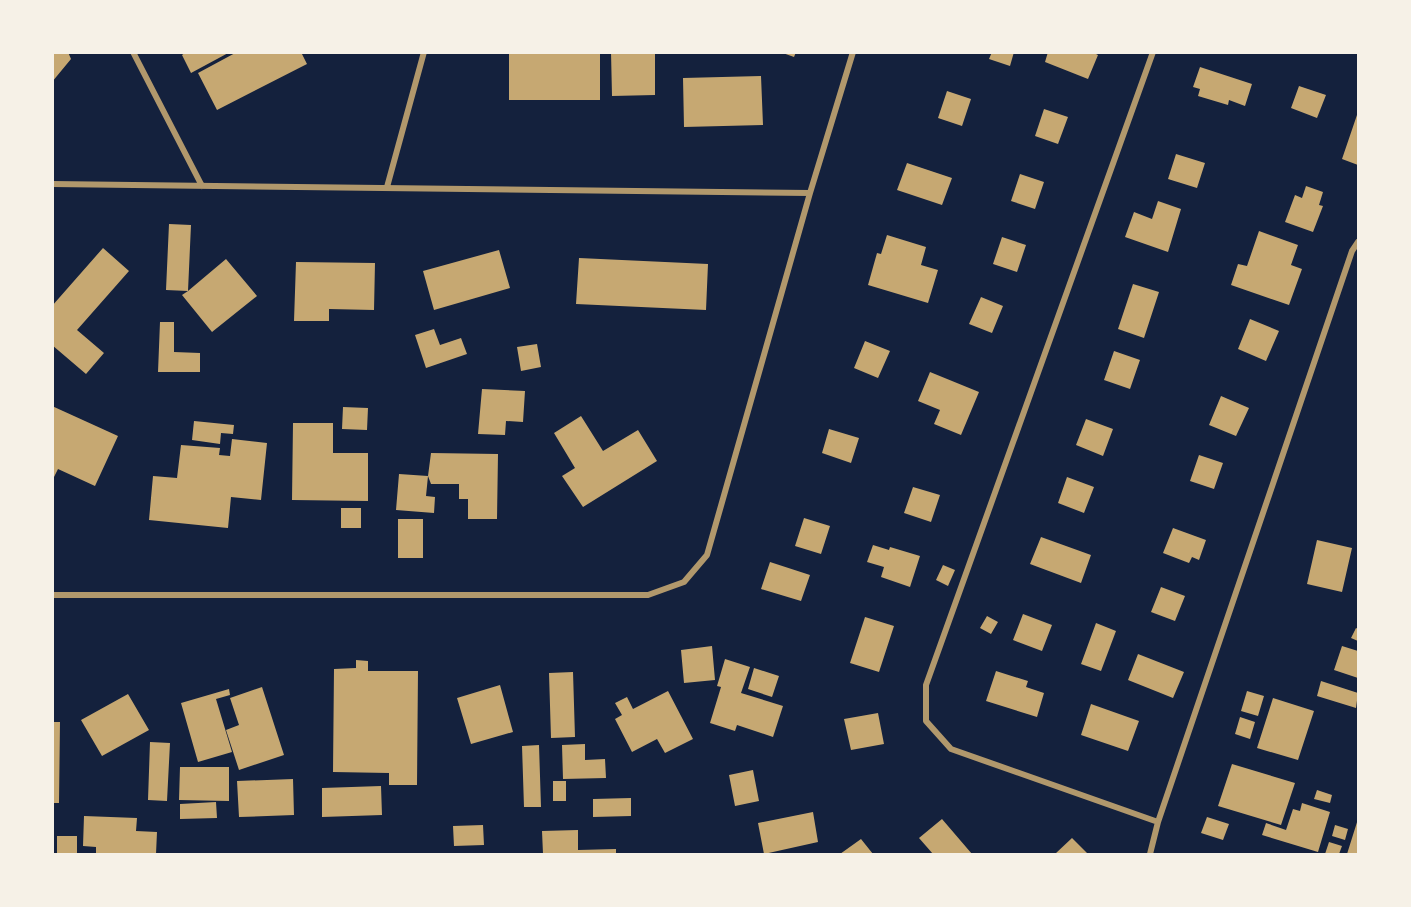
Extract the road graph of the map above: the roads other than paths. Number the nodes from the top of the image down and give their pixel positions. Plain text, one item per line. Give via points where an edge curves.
1 (133, 52) edge
2 (424, 52) edge
3 (854, 52) edge
4 (1153, 52) edge
5 (52, 184) edge
6 (201, 186) junction
7 (387, 188) junction
8 (810, 193) junction
9 (1359, 243) edge
10 (52, 595) edge
11 (1158, 822) junction
12 (1150, 855) edge

1 - 6 street
2 - 7 street
3 - 8 street
4 - 11 street via 926,685 926,721 951,749
5 - 6 street
6 - 7 street
7 - 8 street
8 - 10 street via 707,555 684,582 648,596
9 - 11 street via 1348,262
11 - 12 street

